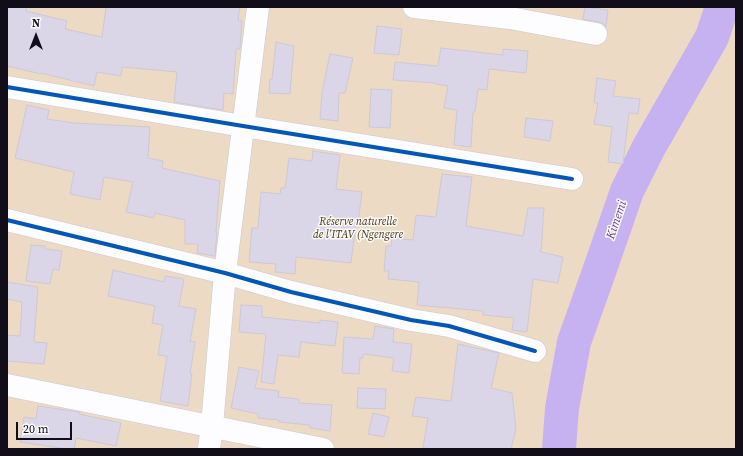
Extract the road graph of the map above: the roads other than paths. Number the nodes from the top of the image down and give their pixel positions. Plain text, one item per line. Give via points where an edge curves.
1 (258, 7) edge
2 (414, 7) edge
3 (596, 34) dead end
4 (7, 87) edge
5 (243, 126) junction
6 (572, 179) dead end
7 (7, 220) edge
8 (226, 273) junction
9 (536, 351) dead end
10 (7, 385) edge
11 (212, 426) junction
12 (210, 449) edge
13 (323, 449) edge

1 - 5 street
2 - 3 street via 510,18
4 - 5 street
5 - 6 street
5 - 8 street
7 - 8 street
8 - 9 street via 306,296 449,326
8 - 11 street
10 - 11 street
11 - 12 street
11 - 13 street

